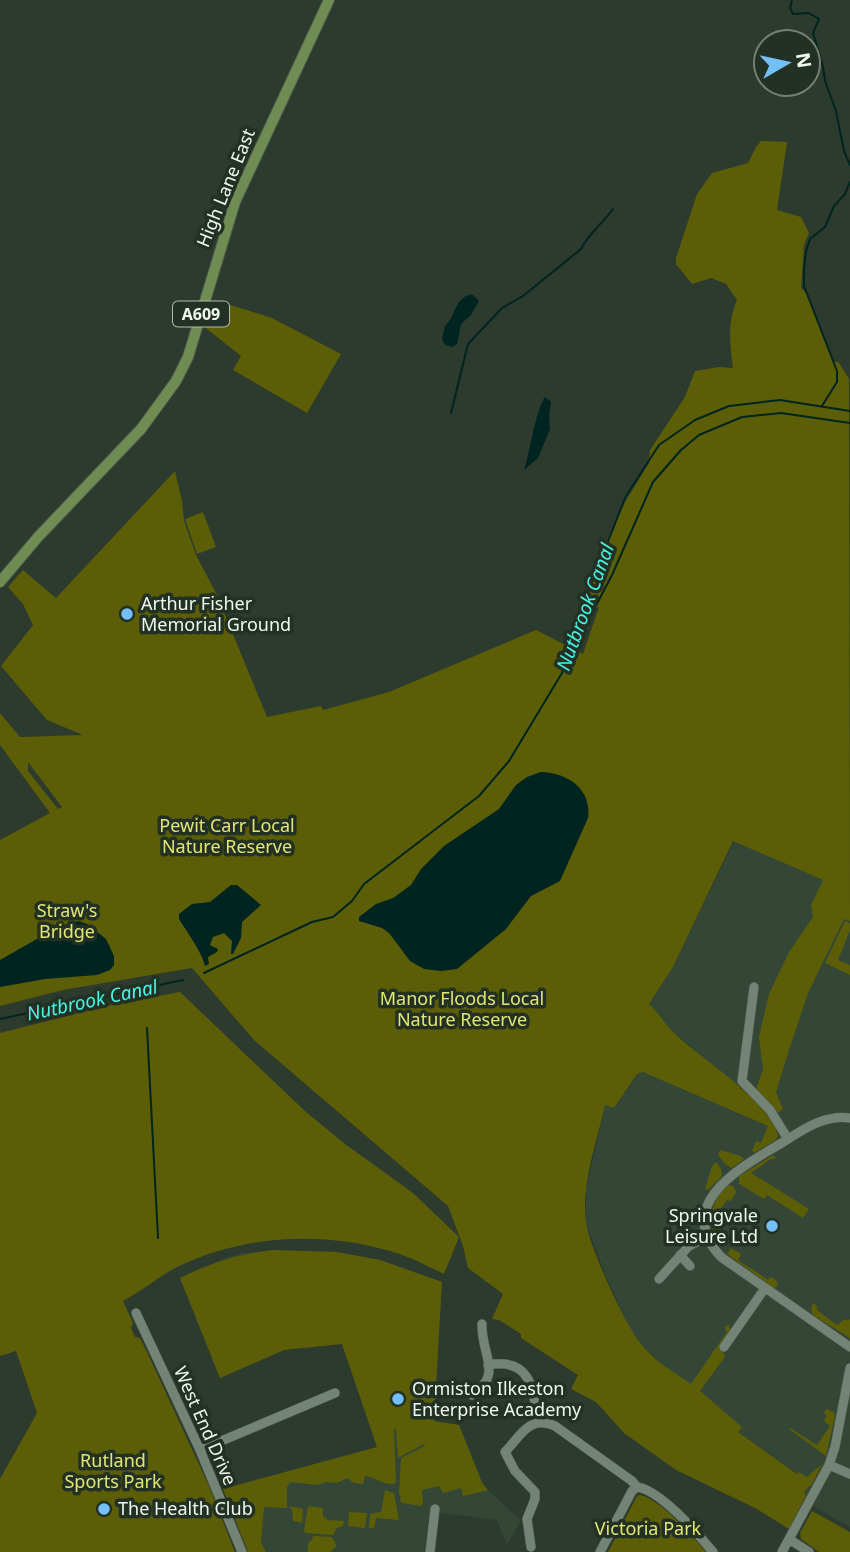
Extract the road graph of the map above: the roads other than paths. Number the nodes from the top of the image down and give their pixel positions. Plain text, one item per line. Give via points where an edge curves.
1 (329, 0) edge
2 (0, 582) edge
3 (754, 987) dead end
4 (850, 1117) edge
5 (788, 1139) junction
6 (708, 1236) junction
7 (680, 1255) junction
8 (690, 1266) dead end
9 (659, 1279) dead end
10 (765, 1288) junction
11 (136, 1314) dead end
12 (482, 1324) dead end
13 (724, 1347) dead end
14 (850, 1347) edge
15 (488, 1365) junction
16 (850, 1368) edge
17 (335, 1393) dead end
18 (472, 1395) dead end
19 (538, 1423) junction
20 (200, 1450) junction
21 (829, 1465) junction
22 (850, 1474) edge
23 (637, 1487) junction
24 (435, 1509) dead end
25 (789, 1539) junction
26 (533, 1541) dead end
27 (242, 1552) edge
28 (430, 1552) edge
29 (600, 1552) edge
30 (713, 1552) edge
31 (782, 1552) edge
32 (809, 1552) edge

1 - 2 main road, High Lane East / A609 via 236,200 177,381 137,433
3 - 5 street via 749,1059 742,1081 770,1110
4 - 5 street via 824,1119
5 - 6 street via 722,1183 707,1208
6 - 7 street
6 - 10 street via 721,1257
7 - 8 street
7 - 9 street
10 - 13 street
10 - 14 street
11 - 20 street, West End Drive via 139,1329
12 - 15 street via 477,1336
15 - 18 street via 488,1382
15 - 19 street via 508,1364 527,1376
16 - 21 street
17 - 20 street
19 - 23 street via 555,1426
19 - 26 street via 523,1429 501,1453 536,1494 527,1516
20 - 27 street, West End Drive
21 - 22 street
21 - 25 street
23 - 29 street
23 - 30 street via 674,1510
24 - 28 street
25 - 31 street
25 - 32 street

